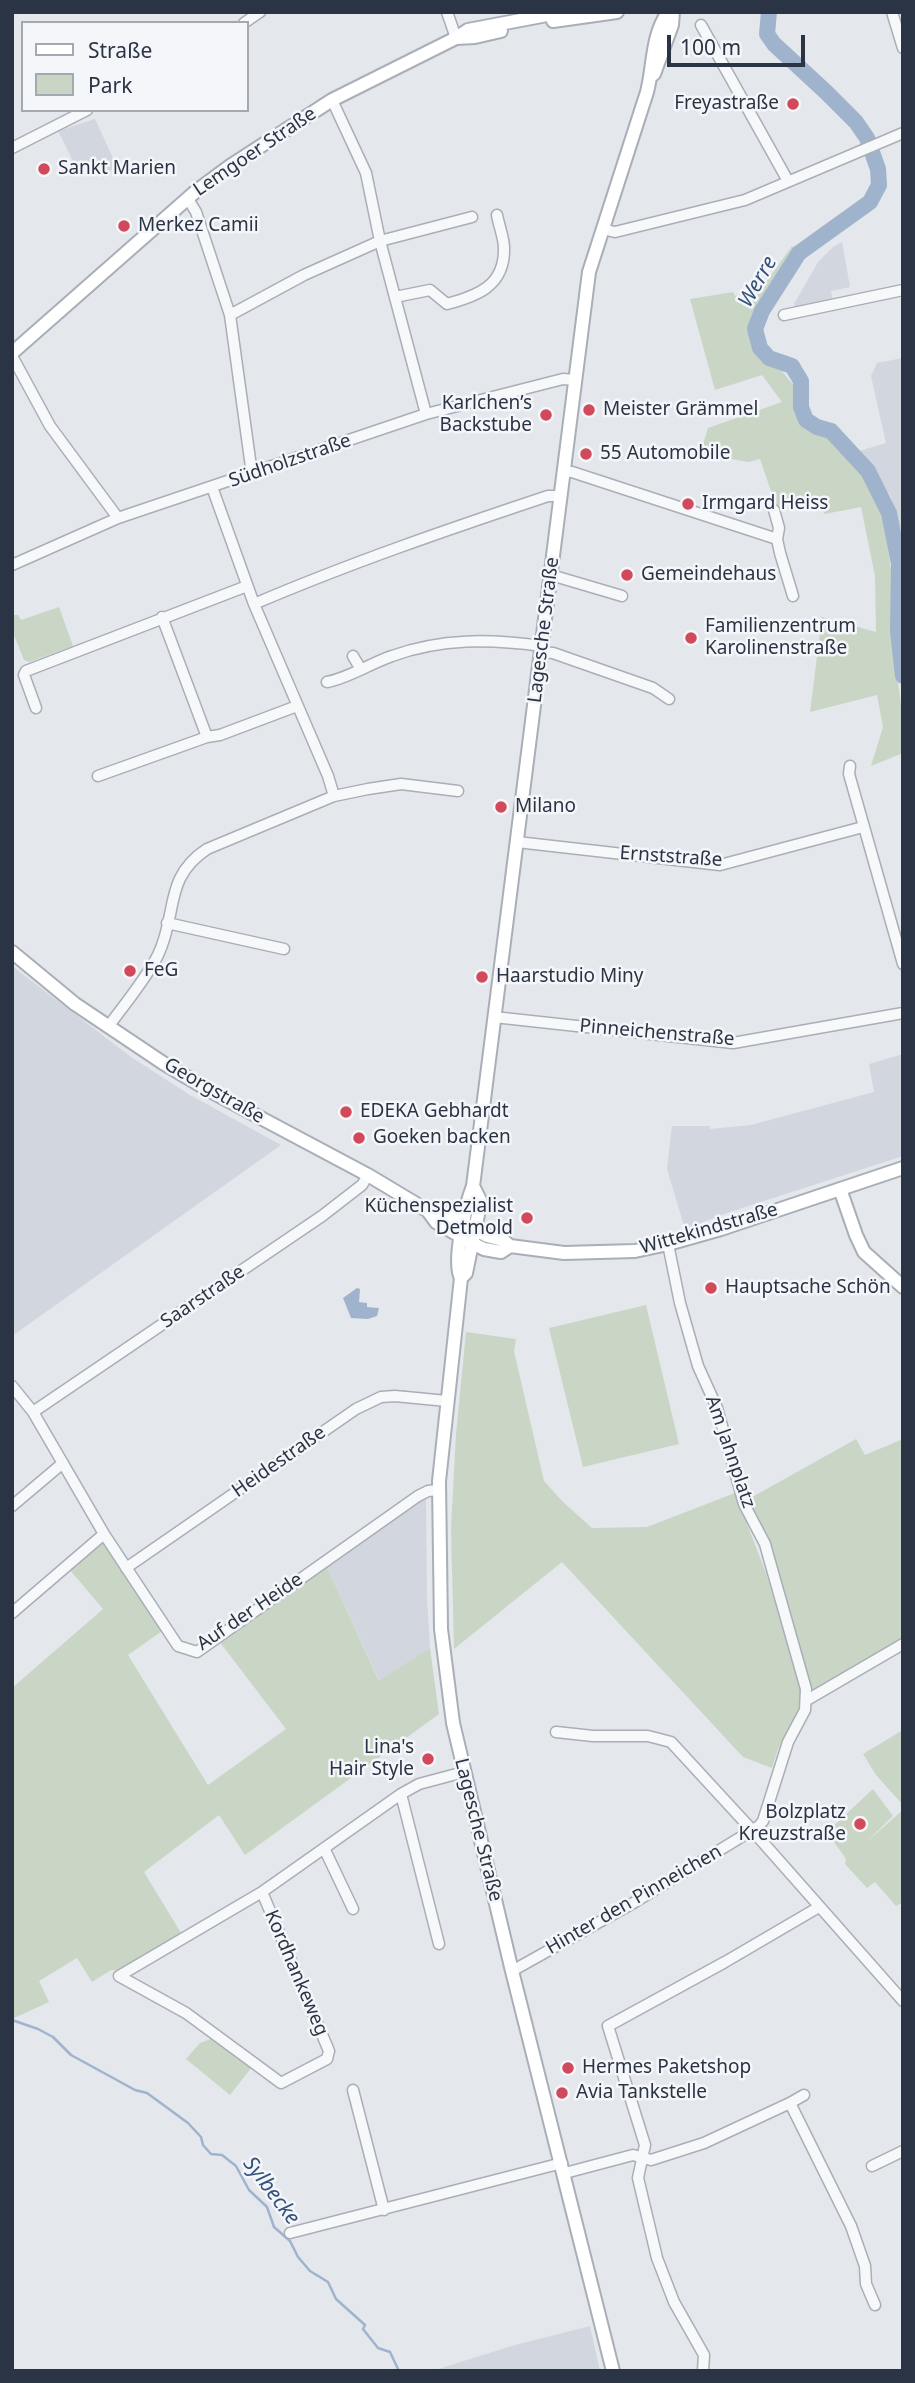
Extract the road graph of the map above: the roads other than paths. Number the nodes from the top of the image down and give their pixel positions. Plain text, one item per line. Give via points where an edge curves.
1 (563, 12) edge
2 (618, 12) edge
3 (671, 12) edge
4 (891, 12) edge
5 (445, 13) edge
6 (701, 25) dead end
7 (456, 38) junction
8 (903, 48) edge
9 (332, 100) junction
10 (82, 112) edge
11 (903, 133) edge
12 (12, 148) edge
13 (788, 181) junction
14 (188, 199) junction
15 (497, 215) dead end
16 (472, 217) dead end
17 (602, 229) junction
18 (380, 241) junction
19 (903, 290) edge
20 (395, 297) junction
21 (230, 315) junction
22 (785, 315) dead end
23 (12, 354) edge
24 (575, 380) junction
25 (426, 414) junction
26 (563, 471) junction
27 (252, 474) junction
28 (212, 487) junction
29 (560, 496) junction
30 (774, 510) dead end
31 (118, 518) junction
32 (777, 539) junction
33 (12, 565) edge
34 (551, 575) junction
35 (247, 586) junction
36 (622, 596) dead end
37 (793, 596) dead end
38 (254, 604) junction
39 (162, 617) junction
40 (542, 649) junction
41 (353, 656) dead end
42 (360, 668) junction
43 (327, 682) dead end
44 (669, 699) dead end
45 (297, 706) junction
46 (36, 708) dead end
47 (207, 737) junction
48 (850, 766) dead end
49 (98, 776) dead end
50 (458, 791) dead end
51 (334, 796) junction
52 (863, 827) junction
53 (517, 842) junction
54 (167, 923) junction
55 (284, 949) dead end
56 (12, 952) edge
57 (903, 964) edge
58 (903, 1013) edge
59 (494, 1017) junction
60 (108, 1027) junction
61 (903, 1168) edge
62 (368, 1175) junction
63 (840, 1189) junction
64 (468, 1233) junction
65 (668, 1244) junction
66 (903, 1287) edge
67 (12, 1386) edge
68 (447, 1401) junction
69 (33, 1412) junction
70 (63, 1463) junction
71 (439, 1490) junction
72 (12, 1506) edge
73 (104, 1534) junction
74 (126, 1568) junction
75 (12, 1613) edge
76 (903, 1644) edge
77 (807, 1700) junction
78 (556, 1732) dead end
79 (464, 1772) junction
80 (401, 1794) junction
81 (752, 1830) junction
82 (324, 1848) junction
83 (262, 1892) junction
84 (819, 1907) junction
85 (353, 1909) dead end
86 (439, 1944) dead end
87 (512, 1971) junction
88 (903, 2001) edge
89 (353, 2090) dead end
90 (804, 2095) dead end
91 (790, 2103) junction
92 (903, 2151) edge
93 (642, 2157) junction
94 (872, 2166) dead end
95 (564, 2168) junction
96 (383, 2210) junction
97 (290, 2233) dead end
98 (875, 2305) dead end
99 (614, 2371) edge
100 (703, 2371) edge

1 - 7 street, Lemgoer Straße via 473,28
2 - 7 street, Lemgoer Straße
3 - 17 street, Lagesche Straße via 672,25
4 - 8 street
5 - 7 street
6 - 13 street
7 - 9 street, Lemgoer Straße
9 - 14 street, Lemgoer Straße via 239,159
9 - 18 street via 366,173
10 - 12 street
11 - 13 street
13 - 17 street via 746,200 615,232
14 - 21 street
14 - 23 street, Lemgoer Straße
15 - 20 street via 504,248 500,272 490,288 447,304 430,290
16 - 18 street
17 - 24 street, Lagesche Straße via 589,272
18 - 20 street
18 - 21 street
19 - 22 street
20 - 25 street
21 - 27 street
23 - 31 street via 50,426
24 - 25 street, Südholzstraße via 563,379
24 - 26 street, Lagesche Straße
25 - 27 street, Südholzstraße
26 - 29 street, Lagesche Straße
26 - 32 street
27 - 28 street, Südholzstraße
28 - 31 street, Südholzstraße
28 - 35 street
29 - 34 street, Lagesche Straße
29 - 38 street via 548,496 403,545
30 - 32 street
31 - 33 street, Südholzstraße
32 - 37 street
34 - 36 street
34 - 40 street, Lagesche Straße
35 - 38 street
35 - 39 street
38 - 45 street
39 - 46 street via 26,671 23,675
39 - 47 street
40 - 42 street via 473,640 446,642
40 - 44 street via 653,688
40 - 53 street, Lagesche Straße
41 - 42 street
42 - 43 street
45 - 47 street
45 - 51 street
47 - 49 street
48 - 52 street
50 - 51 street via 401,784
51 - 54 street via 191,859 179,878
52 - 53 street, Ernststraße via 720,865
52 - 57 street
53 - 59 street, Lagesche Straße
54 - 55 street
54 - 60 street via 158,954
56 - 60 street, Georgstraße
58 - 59 street, Pinneichenstraße via 733,1043
59 - 64 street, Lagesche Straße
60 - 62 street, Georgstraße via 212,1092
61 - 63 street, Wittekindstraße
62 - 64 street, Georgstraße via 428,1211 436,1222
62 - 69 street, Saarstraße via 331,1209
63 - 65 street, Wittekindstraße
63 - 66 street via 864,1252
64 - 65 street, Wittekindstraße via 484,1249 501,1252 510,1246 564,1253 635,1251
64 - 68 street, Lagesche Straße
65 - 77 street, Am Jahnplatz via 698,1366 717,1408 744,1504 765,1544
67 - 69 street, Auf der Heide
68 - 71 street, Lagesche Straße
68 - 74 street, Heidestraße via 381,1397 356,1409
69 - 70 street, Auf der Heide
70 - 72 street
70 - 73 street, Auf der Heide
71 - 74 street, Auf der Heide via 418,1496 197,1652 178,1646
71 - 79 street, Lagesche Straße via 441,1629
73 - 74 street, Auf der Heide
73 - 75 street
76 - 77 street
77 - 81 street, Hinter den Pinneichen via 785,1750 763,1821
78 - 81 street via 648,1736 671,1742
79 - 80 street via 419,1784
79 - 87 street, Lagesche Straße
80 - 82 street
80 - 86 street
81 - 84 street
81 - 87 street, Hinter den Pinneichen
82 - 83 street
82 - 85 street
83 - 83 street, Kordhankeweg via 119,1976 186,2013 281,2083 327,2059 329,2051
84 - 88 street
84 - 93 street via 608,2026 645,2145
87 - 95 street, Lagesche Straße
89 - 96 street
90 - 91 street
91 - 93 street via 704,2143 651,2160
91 - 98 street via 852,2226
92 - 94 street
93 - 95 street
93 - 100 street via 638,2178 657,2258 674,2302 704,2355
95 - 96 street
95 - 99 street, Lagesche Straße
96 - 97 street

